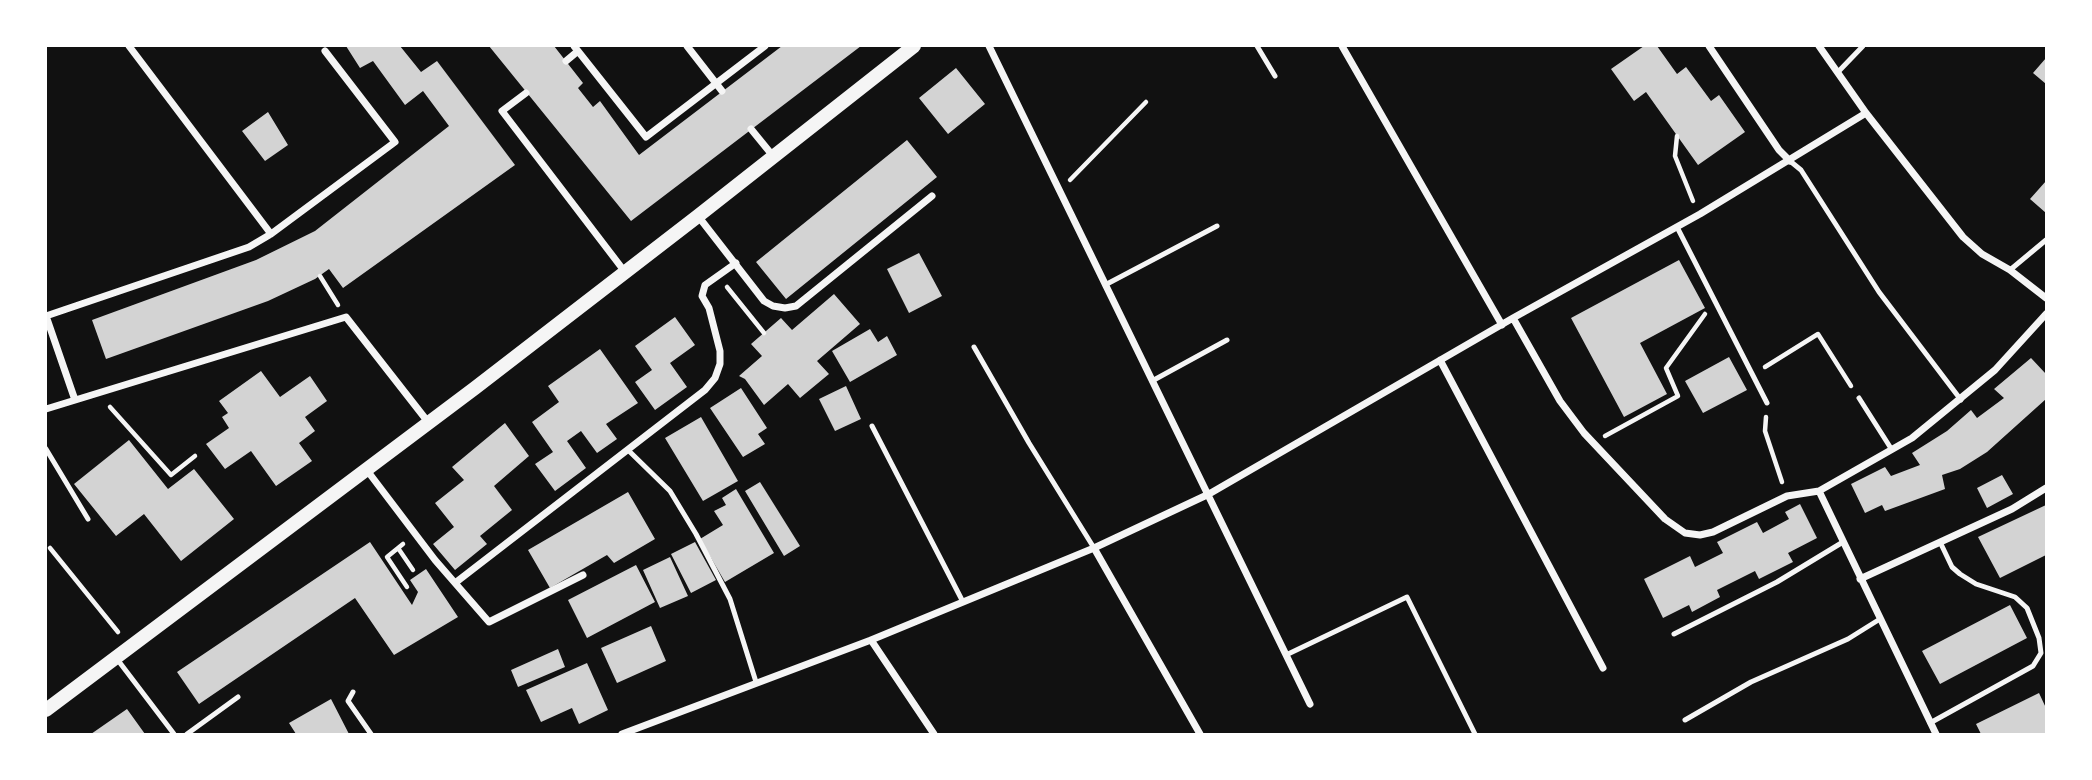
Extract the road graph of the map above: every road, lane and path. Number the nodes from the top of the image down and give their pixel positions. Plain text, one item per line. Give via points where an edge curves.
1 (129, 46) edge
2 (687, 46) edge
3 (765, 46) edge
4 (914, 46) edge
5 (989, 46) edge
6 (1257, 46) edge
7 (1342, 46) edge
8 (1709, 46) edge
9 (1819, 46) edge
10 (1863, 46) edge
11 (576, 48) edge
12 (325, 51) dead end
13 (566, 61) dead end
14 (1838, 72) junction
15 (1275, 76) dead end
16 (716, 83) junction
17 (722, 92) dead end
18 (526, 93) dead end
19 (1146, 102) dead end
20 (1866, 113) junction
21 (751, 130) dead end
22 (1677, 136) dead end
23 (773, 157) junction
24 (1790, 161) junction
25 (1059, 191) junction
26 (932, 196) dead end
27 (1700, 214) junction
28 (698, 216) junction
29 (1217, 226) dead end
30 (1677, 227) junction
31 (271, 234) junction
32 (2046, 240) edge
33 (736, 263) junction
34 (2011, 270) junction
35 (625, 272) junction
36 (320, 276) dead end
37 (717, 276) junction
38 (1105, 285) junction
39 (2046, 298) edge
40 (1705, 314) dead end
41 (2046, 314) edge
42 (46, 316) edge
43 (346, 317) junction
44 (1513, 318) junction
45 (1502, 325) junction
46 (764, 333) dead end
47 (1227, 340) dead end
48 (974, 347) dead end
49 (1440, 360) junction
50 (1752, 374) junction
51 (1152, 381) junction
52 (98, 393) junction
53 (1859, 398) joint
54 (75, 400) junction
55 (1961, 400) junction
56 (1767, 403) joint
57 (46, 409) edge
58 (428, 422) junction
59 (872, 426) dead end
60 (1592, 442) junction
61 (46, 449) edge
62 (628, 450) junction
63 (1892, 450) junction
64 (195, 456) dead end
65 (365, 469) junction
66 (2046, 488) edge
67 (1819, 491) junction
68 (1209, 495) junction
69 (1787, 496) junction
70 (88, 520) dead end
71 (415, 534) junction
72 (1843, 542) junction
73 (1941, 544) junction
74 (50, 548) dead end
75 (398, 548) junction
76 (1094, 548) junction
77 (413, 569) dead end
78 (583, 575) dead end
79 (1860, 579) junction
80 (455, 583) junction
81 (407, 586) dead end
82 (962, 602) junction
83 (1880, 619) junction
84 (2046, 633) edge
85 (1674, 634) dead end
86 (2039, 638) junction
87 (872, 640) junction
88 (130, 646) junction
89 (1286, 655) junction
90 (116, 657) junction
91 (1603, 668) dead end
92 (756, 682) junction
93 (352, 692) dead end
94 (238, 697) dead end
95 (1310, 704) dead end
96 (46, 710) edge
97 (1685, 720) dead end
98 (1930, 723) junction
99 (174, 734) edge
100 (187, 734) edge
101 (371, 734) edge
102 (622, 734) edge
103 (934, 734) edge
104 (1200, 734) edge
105 (1475, 734) edge
106 (1936, 734) edge

1 - 31 street
2 - 16 street
3 - 16 street
4 - 23 main road
5 - 25 street
6 - 15 lane
7 - 45 street
8 - 24 street
9 - 14 street
10 - 14 lane
11 - 13 street
11 - 16 street via 646,137
12 - 31 street via 395,142
14 - 20 street
16 - 17 street
18 - 35 street via 502,111
19 - 25 path
20 - 24 street
20 - 34 street via 1963,237
21 - 23 street
22 - 27 path via 1675,156
23 - 28 main road
24 - 27 street
24 - 55 lane via 1801,170 1879,292
25 - 38 street
26 - 33 street via 796,306 785,308 764,301
27 - 30 street
28 - 33 street
28 - 35 main road
29 - 38 lane
30 - 44 street
30 - 50 lane
31 - 42 street via 228,255
32 - 34 lane
33 - 37 street
34 - 39 street
35 - 58 main road
36 - 43 path
37 - 46 path
37 - 62 street via 705,285 702,296 720,351 715,378
38 - 51 street
40 - 60 path via 1667,368 1678,396
41 - 55 street
42 - 54 street
43 - 52 street
43 - 58 street
44 - 45 street
44 - 60 street via 1560,401
45 - 49 street
47 - 51 lane
48 - 76 lane
49 - 68 street
49 - 91 street
50 - 53 path via 1818,334
50 - 56 lane
51 - 68 street
52 - 54 street
52 - 64 path via 171,475
53 - 63 lane
54 - 57 street
55 - 63 street
56 - 69 path via 1765,431
58 - 65 main road
59 - 82 lane
60 - 69 street via 1665,519 1685,533 1713,532
61 - 70 lane
62 - 80 street
62 - 92 lane via 670,491 696,534 730,599
63 - 67 street
65 - 71 street
65 - 88 main road
66 - 73 street
67 - 69 street
67 - 72 street
68 - 76 street
68 - 89 street
71 - 75 path
71 - 80 street
72 - 79 street
72 - 85 lane via 1777,582
73 - 79 street
73 - 86 lane via 1960,574 2015,597 2027,608
74 - 88 path
75 - 77 path
75 - 81 path via 387,557
76 - 82 street
76 - 104 street
78 - 80 street via 489,622
79 - 83 street
82 - 87 street
83 - 97 lane
83 - 98 street
84 - 86 lane
86 - 98 lane via 2041,653 2033,666
87 - 92 street
87 - 103 street
88 - 90 main road
89 - 95 street
89 - 105 lane via 1407,597
90 - 96 main road
90 - 99 lane
92 - 102 street
93 - 101 lane via 348,701
94 - 100 lane
98 - 106 street

